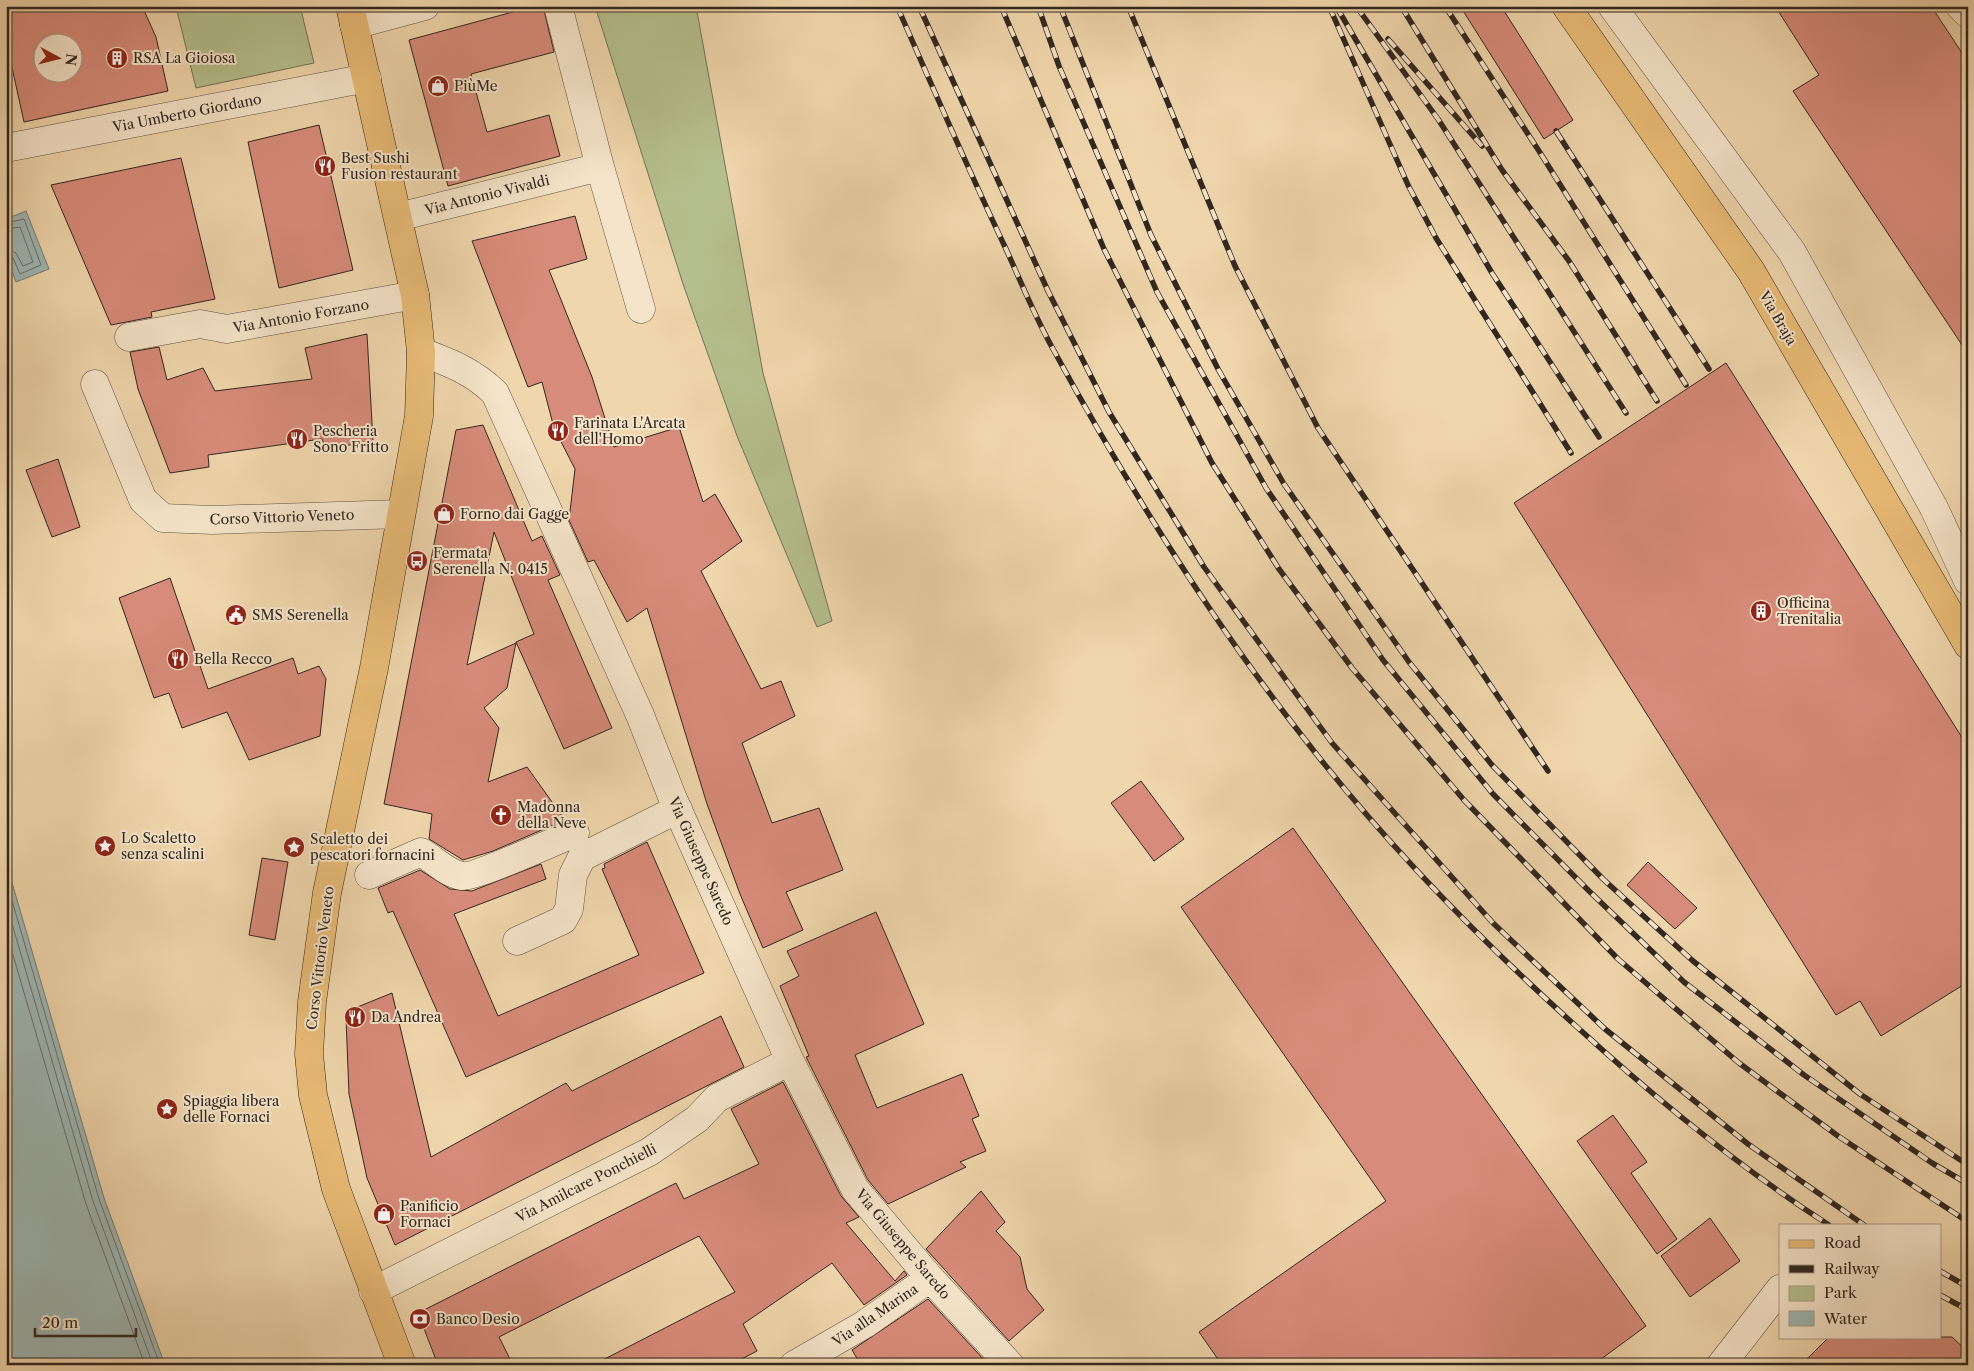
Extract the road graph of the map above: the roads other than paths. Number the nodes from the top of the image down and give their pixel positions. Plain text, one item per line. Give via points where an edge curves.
1 (425, 6) edge
2 (558, 6) edge
3 (1566, 6) edge
4 (1612, 6) edge
5 (1960, 6) edge
6 (1968, 14) edge
7 (352, 16) edge
8 (367, 78) junction
9 (6, 148) edge
10 (588, 170) junction
11 (398, 217) junction
12 (415, 295) junction
13 (641, 309) dead end
14 (129, 337) dead end
15 (421, 352) junction
16 (94, 384) dead end
17 (401, 514) junction
18 (1968, 581) edge
19 (1968, 645) edge
20 (678, 809) junction
21 (575, 833) dead end
22 (369, 874) dead end
23 (517, 941) dead end
24 (790, 1061) junction
25 (930, 1278) junction
26 (1779, 1289) edge
27 (373, 1291) junction
28 (402, 1365) edge
29 (794, 1365) edge
30 (1010, 1365) edge
31 (1721, 1365) edge

1 - 7 street
2 - 10 street
3 - 19 main road, Via Braja via 1751,271
4 - 18 street via 1792,252 1934,508
5 - 6 street
7 - 8 main road, Corso Vittorio Veneto
8 - 9 street, Via Umberto Giordano
8 - 11 main road, Corso Vittorio Veneto
10 - 11 street, Via Antonio Vivaldi
10 - 13 street
11 - 12 main road, Corso Vittorio Veneto
12 - 14 street, Via Antonio Forzano via 227,329 200,324
12 - 15 main road, Corso Vittorio Veneto
15 - 17 main road, Corso Vittorio Veneto via 419,416
15 - 20 street, Via Giuseppe Saredo via 454,364 481,379 495,393 640,715
16 - 17 street, Corso Vittorio Veneto via 143,500 163,518 212,520
17 - 27 main road, Corso Vittorio Veneto via 374,668 327,894 312,1002 309,1054 313,1095 336,1189
20 - 23 street via 582,857 573,875 569,909 563,920
20 - 24 street, Via Giuseppe Saredo
21 - 22 street via 463,876 444,869 421,852
24 - 25 street, Via Giuseppe Saredo via 855,1189
24 - 27 street, Via Amilcare Ponchielli via 717,1098 697,1119 649,1152
25 - 29 street, Via alla Marina via 865,1324
25 - 30 street, Via Giuseppe Saredo
26 - 31 street
27 - 28 main road, Corso Vittorio Veneto

